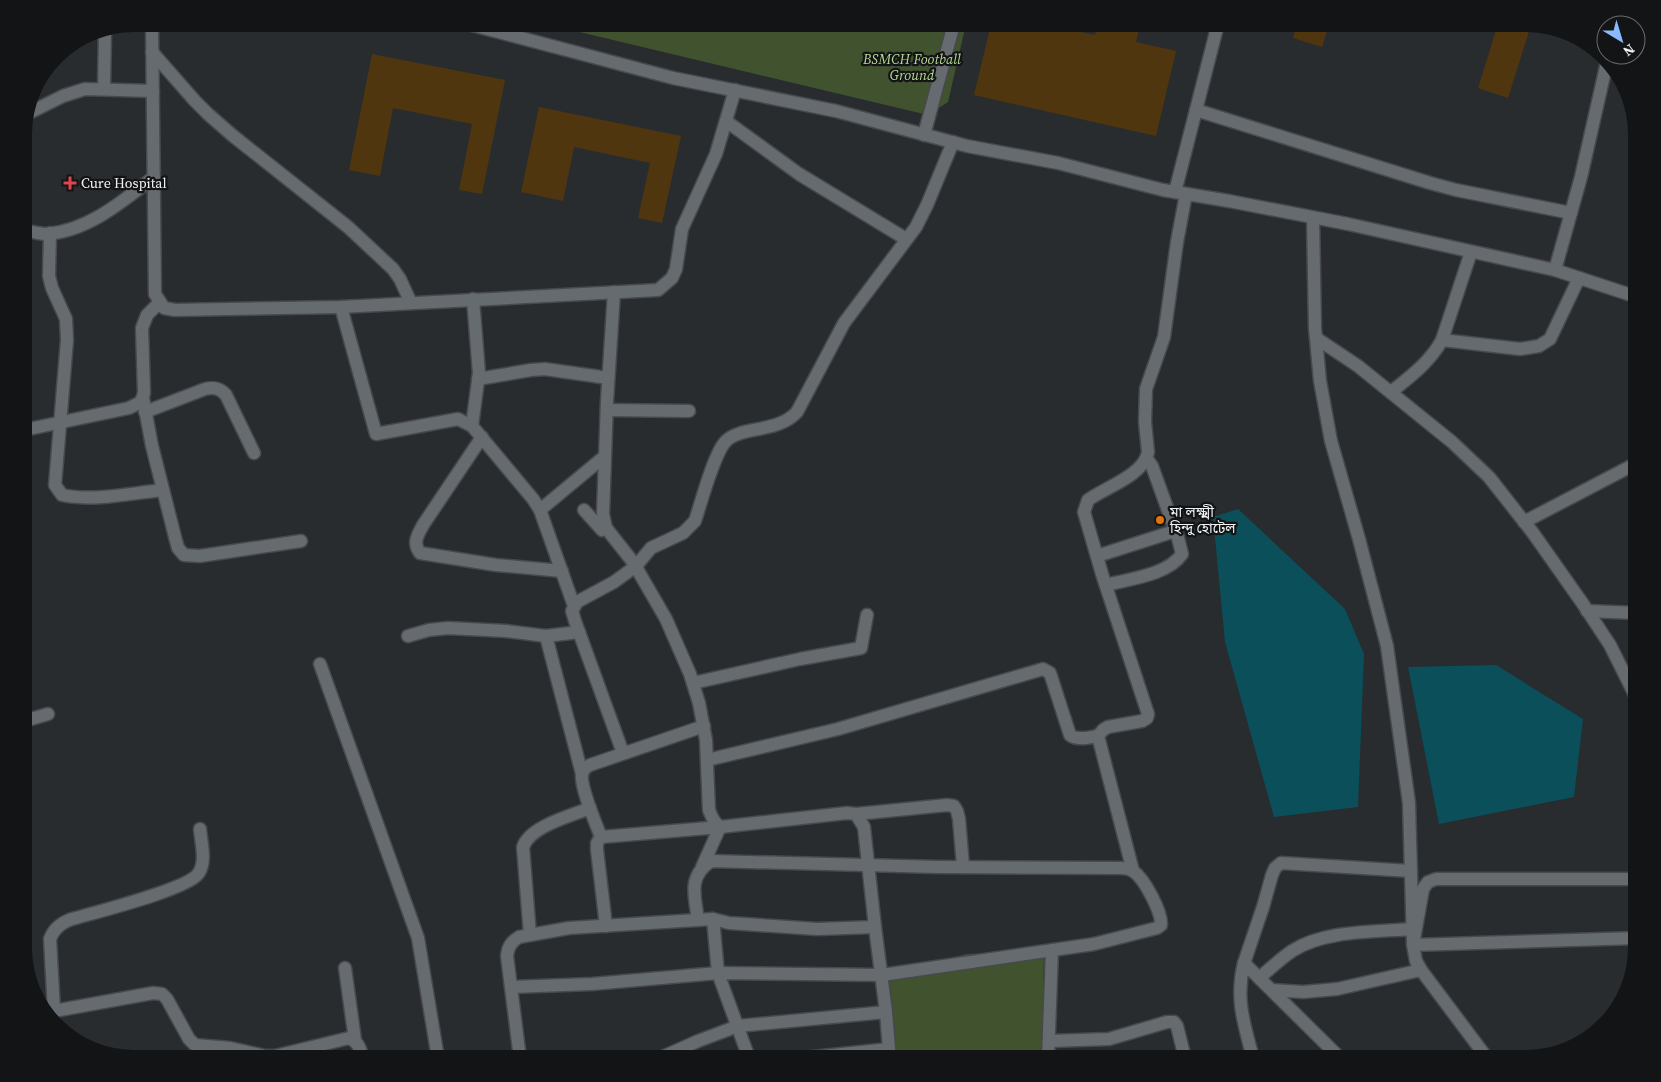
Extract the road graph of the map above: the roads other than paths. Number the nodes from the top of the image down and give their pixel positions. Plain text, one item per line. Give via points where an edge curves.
1 (152, 32) edge
2 (498, 32) edge
3 (952, 32) edge
4 (1216, 32) edge
5 (105, 37) edge
6 (152, 52) junction
7 (1605, 69) edge
8 (104, 89) junction
9 (735, 90) junction
10 (153, 91) junction
11 (36, 110) edge
12 (1196, 110) junction
13 (726, 121) junction
14 (924, 134) junction
15 (953, 142) junction
16 (154, 177) junction
17 (1181, 193) junction
18 (1571, 213) junction
19 (1314, 218) junction
20 (33, 231) edge
21 (50, 233) junction
22 (906, 240) junction
23 (1471, 252) junction
24 (1555, 270) junction
25 (1579, 278) junction
26 (614, 292) junction
27 (1629, 294) edge
28 (473, 299) junction
29 (159, 303) junction
30 (412, 303) junction
31 (341, 306) junction
32 (1316, 338) junction
33 (1442, 340) junction
34 (608, 378) junction
35 (478, 379) junction
36 (1391, 392) junction
37 (143, 398) junction
38 (606, 410) junction
39 (689, 411) dead end
40 (146, 412) junction
41 (60, 422) junction
42 (472, 426) junction
43 (33, 428) edge
44 (482, 437) junction
45 (254, 453) dead end
46 (605, 456) junction
47 (1147, 459) junction
48 (1629, 467) edge
49 (163, 490) junction
50 (540, 510) junction
51 (584, 510) dead end
52 (1524, 522) junction
53 (606, 528) junction
54 (1175, 531) junction
55 (301, 541) dead end
56 (1097, 556) junction
57 (636, 566) junction
58 (562, 571) junction
59 (1106, 585) junction
60 (574, 606) junction
61 (1587, 611) junction
62 (1629, 613) edge
63 (867, 615) dead end
64 (579, 632) junction
65 (408, 636) dead end
66 (546, 636) junction
67 (320, 664) dead end
68 (1629, 682) edge
69 (693, 683) junction
70 (48, 714) dead end
71 (33, 718) edge
72 (704, 726) junction
73 (1098, 736) junction
74 (623, 753) junction
75 (707, 760) junction
76 (582, 774) junction
77 (590, 808) junction
78 (856, 814) junction
79 (720, 827) junction
80 (200, 829) dead end
81 (600, 837) junction
82 (867, 865) junction
83 (963, 866) junction
84 (702, 867) junction
85 (1133, 871) junction
86 (1411, 871) junction
87 (1629, 881) edge
88 (713, 919) junction
89 (698, 920) junction
90 (606, 926) junction
91 (875, 927) junction
92 (1412, 929) junction
93 (530, 934) junction
94 (1629, 938) edge
95 (1413, 944) junction
96 (1052, 950) junction
97 (1244, 963) junction
98 (345, 968) dead end
99 (1421, 970) junction
100 (718, 973) junction
101 (882, 975) junction
102 (1259, 978) junction
103 (511, 987) junction
104 (1272, 990) junction
105 (53, 1008) edge
106 (886, 1012) junction
107 (57, 1013) edge
108 (738, 1026) junction
109 (355, 1040) junction
110 (1049, 1041) junction
111 (195, 1045) junction
112 (197, 1050) edge
113 (239, 1050) edge
114 (300, 1050) edge
115 (361, 1050) edge
116 (437, 1050) edge
117 (519, 1050) edge
118 (678, 1050) edge
119 (746, 1050) edge
120 (889, 1050) edge
121 (1048, 1050) edge
122 (1183, 1050) edge
123 (1252, 1050) edge
124 (1332, 1050) edge
125 (1481, 1050) edge

1 - 6 street
2 - 9 street via 673,78
3 - 14 street
4 - 12 street
5 - 8 street
6 - 10 street
6 - 30 street via 214,119 348,227 393,270
7 - 18 street
8 - 10 street
8 - 11 street via 76,91
9 - 13 street
9 - 14 street
10 - 16 street
12 - 17 street
12 - 18 street via 1430,183
13 - 22 street via 799,174
13 - 26 street via 716,154 682,229 672,278 658,290
14 - 15 street
15 - 17 street
15 - 22 street via 916,227
16 - 21 street via 104,214
16 - 29 street via 155,294
17 - 19 street
17 - 47 street via 1164,337 1144,400
18 - 24 street
19 - 23 street
19 - 32 street
20 - 21 street
21 - 41 street via 52,288 66,319
22 - 57 street via 844,323 797,412 782,423 726,440 695,521 683,532 651,548
23 - 24 street
23 - 33 street
24 - 25 street
25 - 27 street
25 - 33 street via 1550,339 1539,346 1520,349
26 - 28 street
26 - 34 street
28 - 30 street
28 - 35 street
29 - 31 street via 164,308 175,310
29 - 37 street via 147,315 142,328
30 - 31 street
31 - 42 street via 376,434 458,419
32 - 36 street
32 - 86 street via 1331,441 1386,646 1409,803
33 - 36 street via 1423,366
34 - 35 street via 545,369
34 - 38 street
35 - 42 street
36 - 52 street via 1476,464
37 - 40 street
37 - 41 street via 136,406
38 - 39 street
38 - 46 street
40 - 45 street via 205,389 219,389 226,395
40 - 49 street
41 - 43 street
41 - 49 street via 55,485 62,495 100,497
42 - 44 street
44 - 50 street
44 - 58 street via 423,524 416,548 420,553 496,565
46 - 50 street
46 - 53 street via 603,514
47 - 54 street
47 - 56 street via 1138,470 1088,500 1084,512
48 - 52 street
49 - 55 street via 178,548 184,555 200,556
50 - 58 street
51 - 53 street via 602,530
52 - 61 street
53 - 57 street
54 - 56 street
54 - 59 street via 1182,554 1176,562 1157,572
56 - 59 street
57 - 60 street via 614,582 583,597
57 - 69 street via 666,619
58 - 60 street
59 - 73 street via 1148,714 1142,721 1108,727
60 - 64 street via 572,611
61 - 62 street
61 - 68 street via 1616,655
63 - 69 street via 861,648
64 - 66 street
64 - 74 street
65 - 66 street via 448,628
66 - 76 street
67 - 116 street via 418,938
69 - 72 street
70 - 71 street
72 - 74 street
72 - 75 street
73 - 75 street via 1073,738 1070,735 1050,673 1043,669 838,729
73 - 85 street
74 - 76 street via 590,765
75 - 79 street via 709,810
76 - 77 street
77 - 81 street
77 - 93 street via 537,830 526,840 523,847
78 - 79 street
78 - 82 street via 864,827
78 - 83 street via 954,806 959,818
79 - 81 street
79 - 84 street
80 - 105 street via 203,861 200,873 192,881 68,920 52,934
81 - 90 street via 597,850
82 - 83 street
82 - 84 street via 711,861
82 - 91 street
83 - 85 street via 1122,868
84 - 89 street via 694,890
85 - 96 street via 1149,892 1161,925 1094,944
86 - 92 street
86 - 97 street via 1281,863 1272,875
87 - 95 street via 1436,879 1423,889
88 - 89 street
88 - 91 street via 728,923 817,929
88 - 100 street
89 - 90 street
90 - 93 street
91 - 101 street
92 - 95 street
92 - 102 street via 1314,941 1292,951
93 - 103 street via 513,940 508,948
94 - 95 street
95 - 99 street
96 - 101 street
96 - 110 street
97 - 102 street
97 - 123 street via 1240,978 1240,1009
98 - 109 street
99 - 104 street via 1337,989
99 - 125 street
100 - 101 street
100 - 103 street
100 - 108 street
101 - 106 street
102 - 104 street
103 - 117 street
104 - 124 street
106 - 108 street
106 - 120 street
107 - 111 street via 157,990 167,999
108 - 118 street
108 - 119 street
109 - 114 street via 349,1038
109 - 115 street
110 - 121 street
110 - 122 street via 1109,1039 1174,1022
111 - 112 street
111 - 113 street

